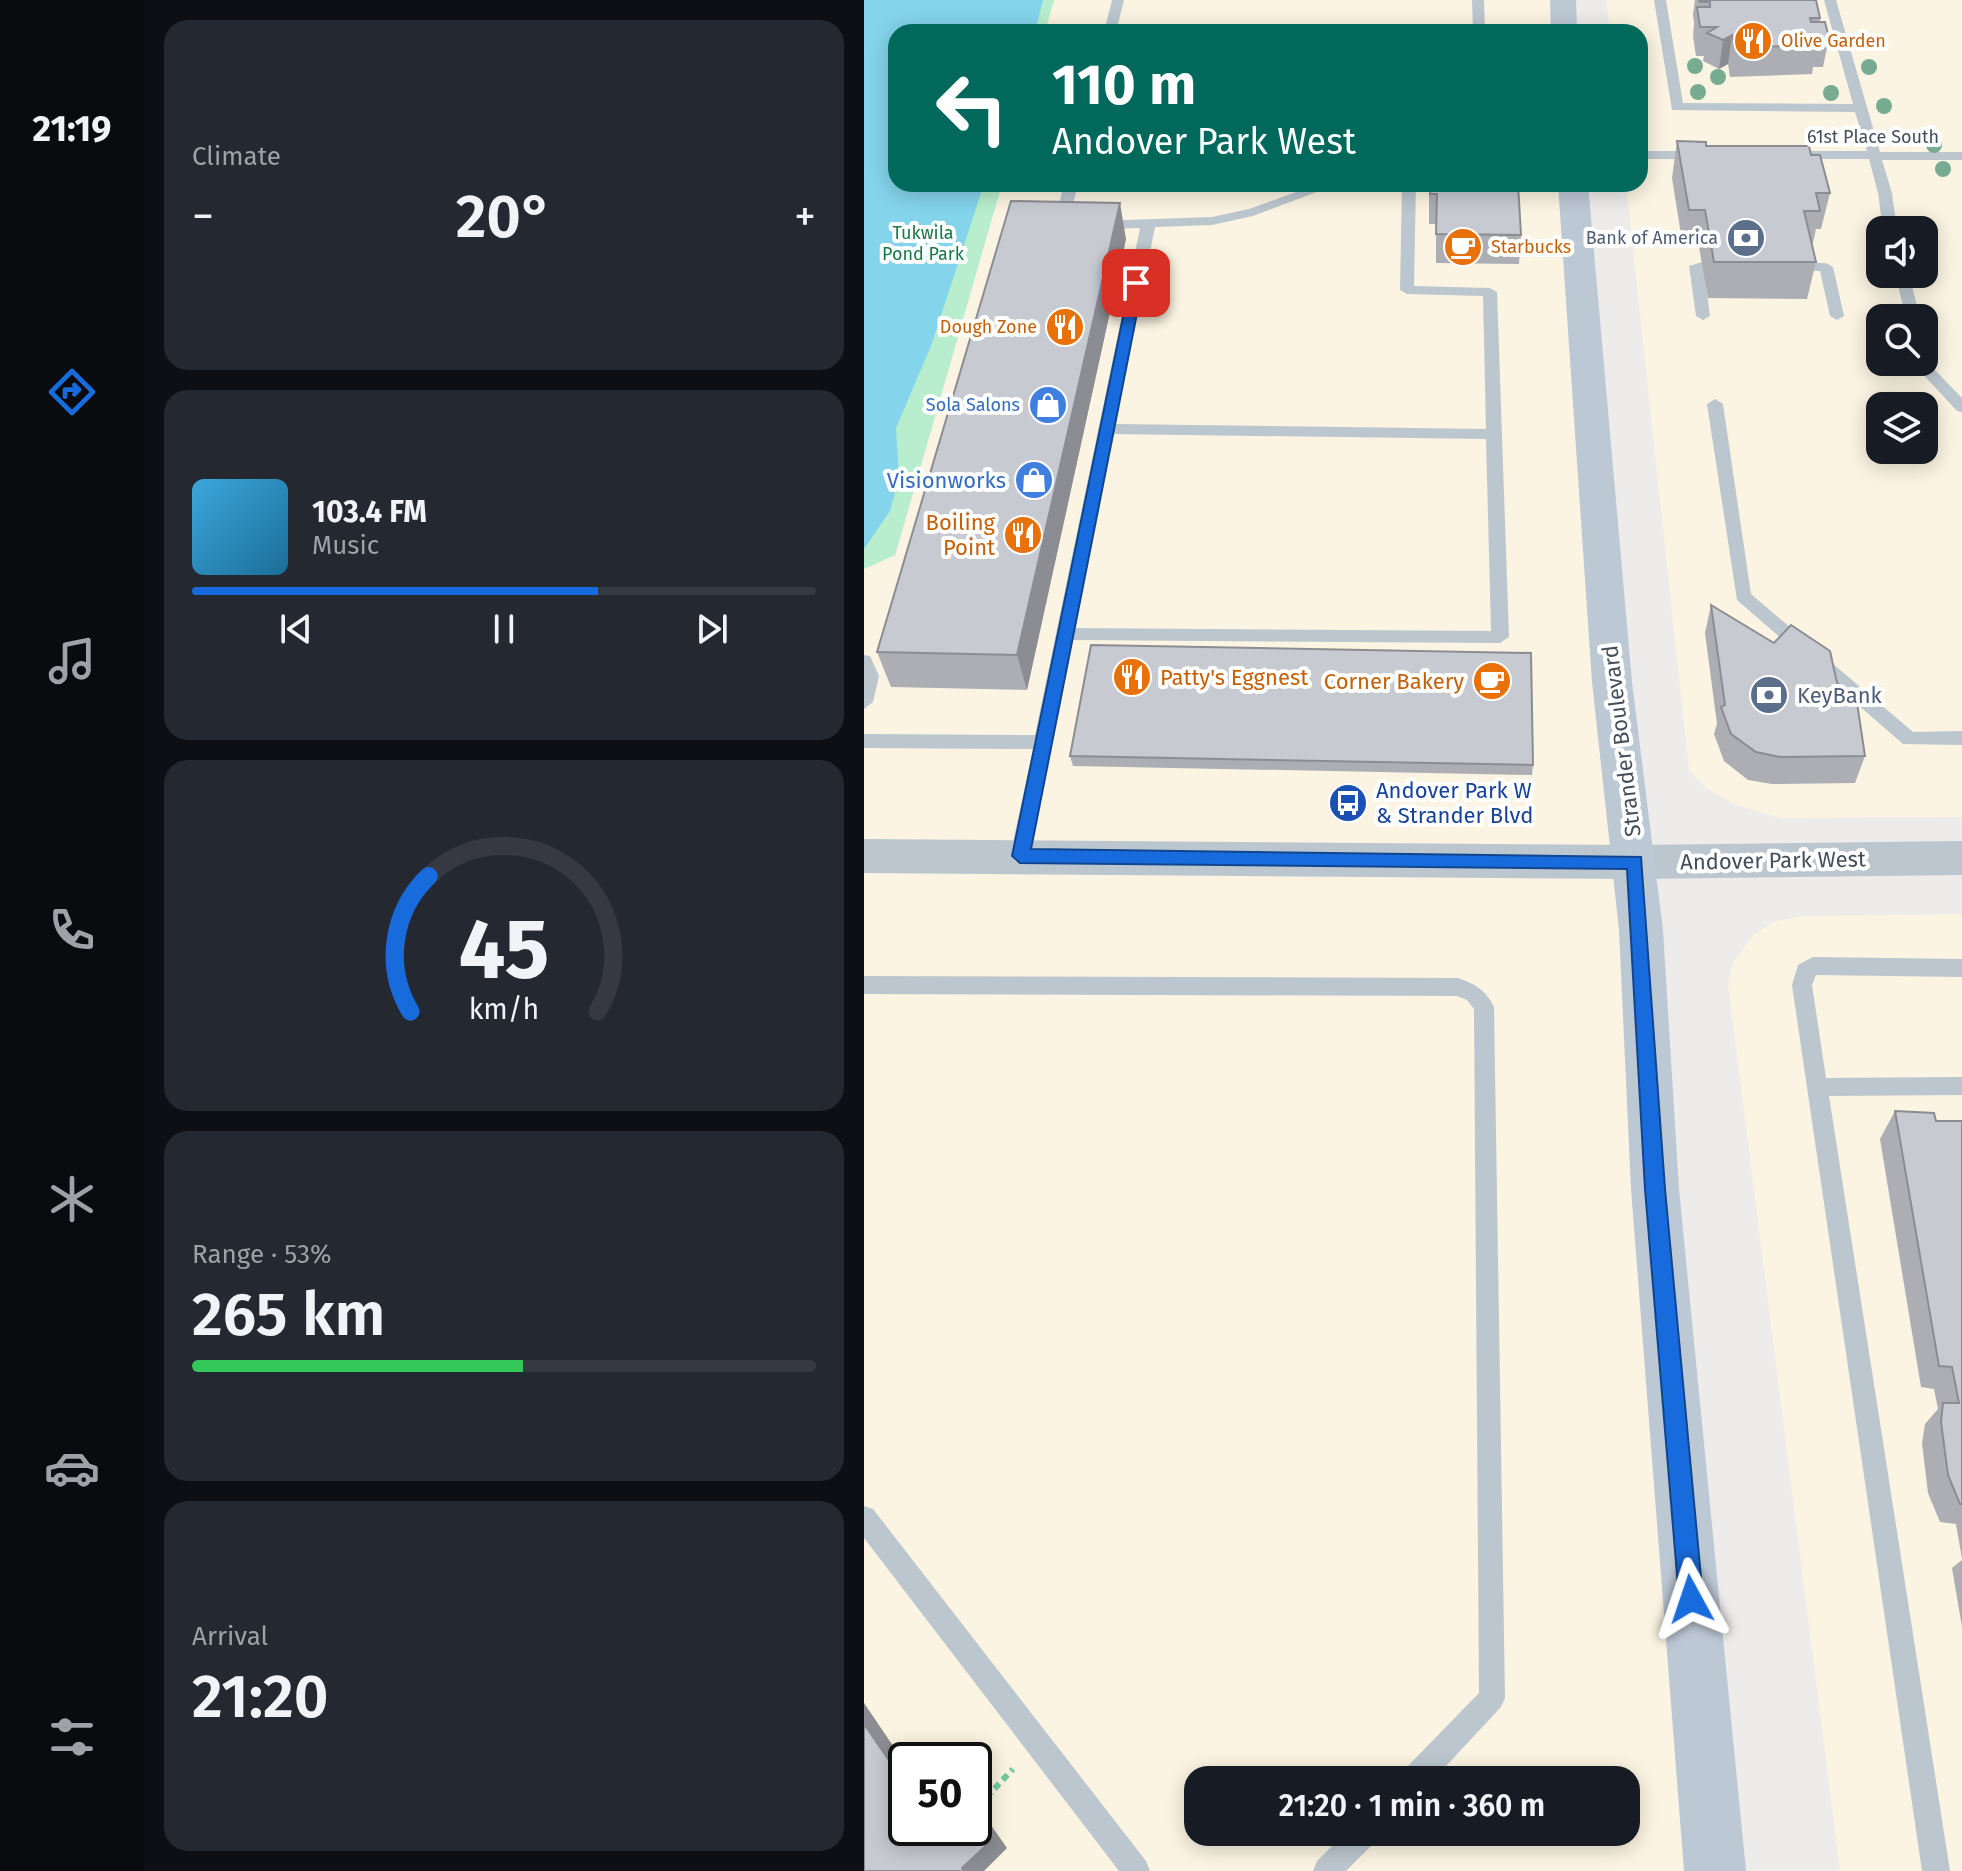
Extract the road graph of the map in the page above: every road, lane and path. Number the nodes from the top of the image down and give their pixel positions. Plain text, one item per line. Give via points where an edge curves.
1 (1118, 0) edge
2 (1478, 0) edge
3 (1563, 0) edge
4 (1660, 0) edge
5 (1830, 0) edge
6 (1112, 24) edge
7 (1479, 24) edge
8 (1564, 24) edge
9 (1860, 108) junction
10 (1648, 155) edge
11 (1718, 155) edge
12 (1780, 155) edge
13 (1874, 155) junction
14 (1962, 156) edge
15 (1069, 192) edge
16 (1307, 192) edge
17 (1409, 192) edge
18 (1574, 192) edge
19 (1887, 216) edge
20 (1148, 225) junction
21 (1702, 266) dead end
22 (1800, 267) edge
23 (1703, 316) dead end
24 (1837, 316) dead end
25 (1933, 376) edge
26 (1715, 404) dead end
27 (1962, 407) edge
28 (1106, 429) junction
29 (1494, 434) junction
30 (1065, 634) junction
31 (864, 661) edge
32 (864, 702) edge
33 (1962, 738) edge
34 (864, 741) edge
35 (1043, 742) junction
36 (864, 856) edge
37 (1020, 856) junction
38 (1962, 858) edge
39 (1635, 862) junction
40 (1962, 968) edge
41 (864, 985) edge
42 (1962, 1086) edge
43 (1817, 1087) junction
44 (864, 1518) edge
45 (1038, 1744) junction
46 (1427, 1766) edge
47 (992, 1792) edge
48 (1351, 1846) edge
49 (1136, 1871) edge
50 (1327, 1871) edge
51 (1715, 1871) edge
52 (1936, 1871) edge

1 - 6 lane
2 - 7 lane
3 - 8 main road
4 - 9 lane via 1677,107
5 - 9 lane
9 - 13 lane
10 - 11 lane
12 - 13 lane, 61st Place South
13 - 14 lane, 61st Place South
13 - 19 lane
15 - 20 lane via 1061,225
16 - 20 lane via 1224,219
17 - 29 lane via 1407,290 1490,292
18 - 39 main road, Strander Boulevard via 1612,682
20 - 28 lane
21 - 23 lane via 1696,266
22 - 24 lane via 1826,267
25 - 27 lane
26 - 33 lane via 1743,596 1909,739
28 - 29 lane
28 - 30 lane
29 - 30 lane via 1500,637
30 - 35 lane
31 - 32 lane via 870,676
34 - 35 lane
35 - 37 lane
36 - 37 street, Andover Park West
37 - 39 street, Andover Park West
38 - 39 street, Andover Park West
39 - 51 main road, Strander Boulevard via 1655,1189
40 - 43 lane via 1813,966 1805,971 1802,985
41 - 46 lane via 1458,987 1474,994 1484,1007 1492,1698
42 - 43 lane
43 - 52 lane
44 - 45 lane
45 - 47 path
45 - 49 lane
48 - 50 lane

